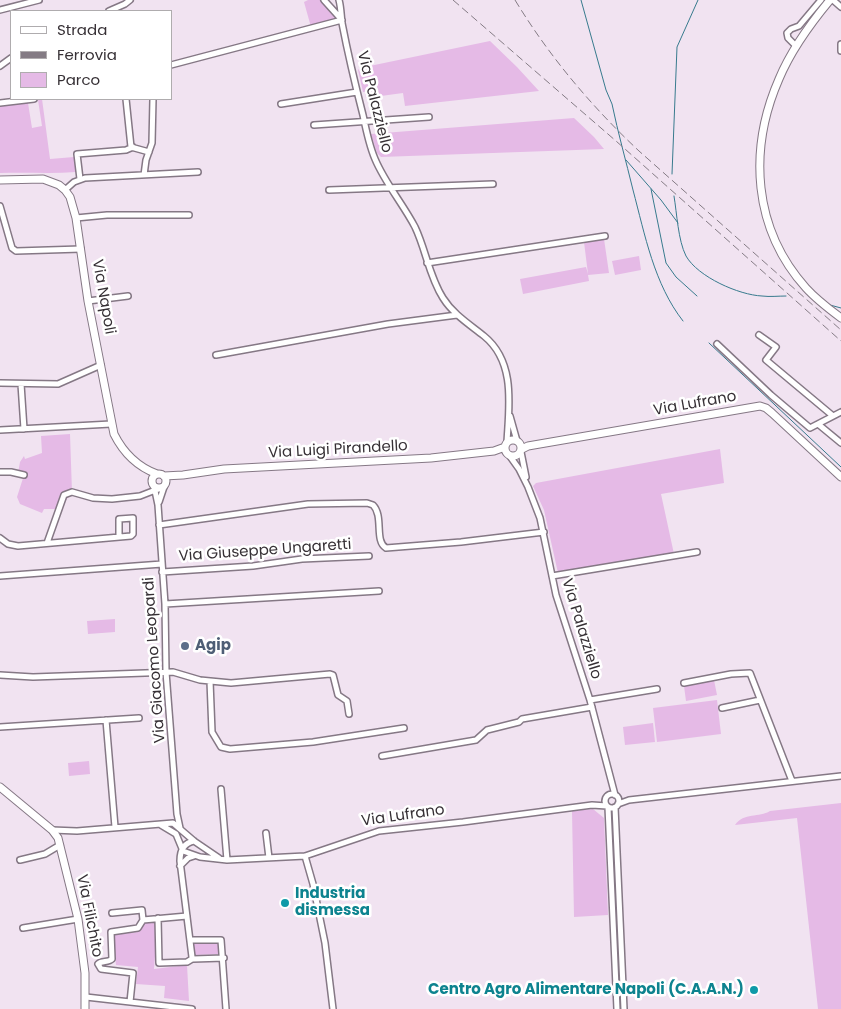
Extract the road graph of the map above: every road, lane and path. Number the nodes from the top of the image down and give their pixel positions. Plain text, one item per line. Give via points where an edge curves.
1 (39, 0) edge
2 (130, 0) edge
3 (324, 0) edge
4 (340, 0) edge
5 (821, 0) edge
6 (832, 0) edge
7 (841, 7) edge
8 (0, 10) edge
9 (111, 10) edge
10 (342, 20) junction
11 (841, 44) edge
12 (796, 46) junction
13 (841, 52) edge
14 (172, 65) edge
15 (357, 92) junction
16 (26, 100) edge
17 (126, 100) edge
18 (153, 100) edge
19 (0, 103) edge
20 (281, 104) dead end
21 (429, 117) dead end
22 (364, 122) junction
23 (314, 125) dead end
24 (133, 147) junction
25 (148, 152) junction
26 (198, 172) dead end
27 (144, 175) junction
28 (80, 179) junction
29 (0, 180) edge
30 (493, 184) dead end
31 (391, 188) junction
32 (65, 190) junction
33 (329, 190) dead end
34 (0, 206) edge
35 (189, 215) dead end
36 (76, 218) junction
37 (605, 236) dead end
38 (81, 249) junction
39 (427, 263) junction
40 (128, 296) dead end
41 (88, 301) junction
42 (456, 315) junction
43 (841, 318) edge
44 (759, 335) dead end
45 (716, 344) dead end
46 (216, 355) dead end
47 (101, 365) junction
48 (0, 383) edge
49 (21, 384) junction
50 (509, 408) junction
51 (841, 412) edge
52 (833, 416) junction
53 (111, 424) junction
54 (818, 424) junction
55 (24, 429) junction
56 (0, 430) edge
57 (841, 443) edge
58 (522, 446) junction
59 (507, 449) junction
60 (142, 467) junction
61 (0, 472) edge
62 (24, 475) dead end
63 (161, 475) junction
64 (183, 475) junction
65 (841, 477) edge
66 (157, 486) junction
67 (528, 487) junction
68 (158, 505) junction
69 (159, 525) junction
70 (544, 532) junction
71 (119, 537) junction
72 (0, 538) edge
73 (47, 543) junction
74 (697, 552) dead end
75 (369, 556) dead end
76 (162, 564) junction
77 (162, 572) junction
78 (0, 576) edge
79 (552, 576) junction
80 (379, 591) dead end
81 (165, 604) junction
82 (166, 672) junction
83 (0, 675) edge
84 (210, 681) junction
85 (684, 683) dead end
86 (657, 689) dead end
87 (590, 700) junction
88 (760, 700) junction
89 (592, 707) junction
90 (722, 708) dead end
91 (349, 714) dead end
92 (139, 718) dead end
93 (106, 720) junction
94 (0, 727) edge
95 (404, 728) dead end
96 (382, 756) dead end
97 (841, 776) edge
98 (609, 778) junction
99 (792, 782) junction
100 (0, 787) edge
101 (221, 789) dead end
102 (616, 801) junction
103 (607, 802) junction
104 (177, 814) junction
105 (174, 823) junction
106 (161, 825) junction
107 (115, 827) junction
108 (180, 828) junction
109 (52, 830) junction
110 (173, 831) junction
111 (266, 833) dead end
112 (194, 841) junction
113 (60, 845) junction
114 (200, 845) junction
115 (182, 850) junction
116 (196, 856) junction
117 (305, 856) junction
118 (269, 858) junction
119 (20, 860) dead end
120 (224, 860) junction
121 (180, 866) junction
122 (112, 913) dead end
123 (186, 916) junction
124 (158, 918) junction
125 (78, 919) junction
126 (143, 920) junction
127 (23, 928) dead end
128 (190, 940) junction
129 (224, 958) junction
130 (192, 959) junction
131 (86, 997) junction
132 (130, 1002) junction
133 (84, 1009) edge
134 (192, 1009) edge
135 (226, 1009) edge
136 (333, 1009) edge
137 (617, 1009) edge
138 (624, 1009) edge

1 - 8 street
2 - 9 street
3 - 10 street
4 - 10 street, Via Palazziello
5 - 12 street via 802,24 788,33 788,38
6 - 7 street
6 - 12 street
10 - 14 street
10 - 15 street, Via Palazziello
11 - 13 street
12 - 43 street via 779,79 764,123 760,190 770,227 783,257 808,290
15 - 20 street
15 - 22 street, Via Palazziello
16 - 19 street
17 - 24 street via 130,144
18 - 25 street via 152,143
21 - 22 street
22 - 23 street
22 - 31 street, Via Palazziello via 373,154
24 - 25 street
24 - 28 street via 77,154
25 - 27 street
26 - 27 street
27 - 28 street
28 - 32 street
29 - 32 street via 43,179
30 - 31 street
31 - 33 street
31 - 39 street, Via Palazziello via 415,228
32 - 36 street, Via Napoli
34 - 38 street via 12,248 16,251
35 - 36 street
36 - 38 street, Via Napoli
37 - 39 street
38 - 41 street, Via Napoli
39 - 42 street, Via Palazziello via 441,296
40 - 41 street
41 - 47 street, Via Napoli
42 - 46 street
42 - 50 street, Via Palazziello via 486,338 498,352 507,377
44 - 52 street via 776,347 766,360
45 - 54 street via 810,428
47 - 49 street via 58,384
47 - 53 street, Via Napoli
48 - 49 street
49 - 55 street
50 - 58 street, Via Palazziello
50 - 59 street, Via Palazziello
51 - 52 street
52 - 54 street
53 - 55 street
53 - 60 street, Via Napoli via 120,445
54 - 57 street
55 - 56 street
58 - 59 street via 513,440
58 - 59 street via 516,456
58 - 65 street, Via Lufrano via 760,406 772,413
58 - 67 street, Via Palazziello
59 - 64 street, Via Luigi Pirandello via 431,458 224,469
59 - 67 street, Via Palazziello
60 - 63 street, Via Napoli
60 - 66 street, Via Napoli
61 - 62 street
63 - 64 street, Via Luigi Pirandello
63 - 66 street via 166,480
63 - 66 street via 153,477
64 - 66 street, Via Luigi Pirandello
66 - 68 street, Via Giacomo Leopardi
66 - 68 street, Via Giacomo Leopardi
66 - 73 street via 140,496 106,499 72,492 64,495
67 - 70 street, Via Palazziello
68 - 69 street, Via Giacomo Leopardi
69 - 70 street via 308,504 367,503 378,511 380,543 386,548
69 - 76 street, Via Giacomo Leopardi
70 - 79 street, Via Palazziello
71 - 71 street via 119,518 133,518 132,535
71 - 73 street
72 - 73 street via 12,545
74 - 79 street
75 - 77 street, Via Giuseppe Ungaretti
76 - 77 street, Via Giacomo Leopardi
76 - 78 street
77 - 81 street, Via Giacomo Leopardi
79 - 87 street, Via Palazziello
80 - 81 street
81 - 82 street, Via Giacomo Leopardi
82 - 83 street
82 - 84 street
82 - 104 street, Via Giacomo Leopardi
84 - 91 street via 333,675 338,695 347,701
84 - 95 street via 212,732 221,747 313,742
85 - 88 street via 750,673
86 - 87 street
87 - 89 street, Via Palazziello
88 - 90 street
88 - 99 street
89 - 96 street via 522,719 487,730 476,740
89 - 98 street, Via Palazziello
92 - 93 street
93 - 94 street
93 - 107 street
97 - 99 street
98 - 102 street, Via Palazziello
98 - 103 street, Via Palazziello
99 - 102 street
100 - 109 street
101 - 120 street
102 - 103 street
102 - 103 street via 610,795
102 - 138 street, Via Palazziello
103 - 117 street, Via Lufrano via 379,830
103 - 137 street, Via Palazziello
104 - 105 street, Via Giacomo Leopardi
104 - 108 street, Via Giacomo Leopardi
105 - 106 street
105 - 108 street
105 - 110 street
106 - 107 street
106 - 110 street
107 - 109 street
108 - 112 street
109 - 113 street, Via Filichito
110 - 115 street
111 - 118 street
112 - 114 street
112 - 115 street via 187,843
113 - 119 street via 44,854
113 - 125 street, Via Filichito
114 - 116 street via 202,851
114 - 120 street
115 - 116 street, Via Lufrano
115 - 121 street
116 - 120 street, Via Lufrano
116 - 121 street via 188,858
117 - 118 street, Via Lufrano
117 - 136 street via 325,943
118 - 120 street, Via Lufrano
121 - 123 street
122 - 126 street via 142,910
123 - 124 street
123 - 128 street
124 - 126 street
124 - 130 street via 159,963
125 - 127 street
125 - 131 street, Via Filichito
126 - 132 street via 138,928 111,932 112,958 98,964 100,968 133,973
128 - 129 street via 221,940
128 - 130 street
129 - 130 street
129 - 135 street
131 - 132 street
131 - 133 street, Via Filichito
132 - 134 street

